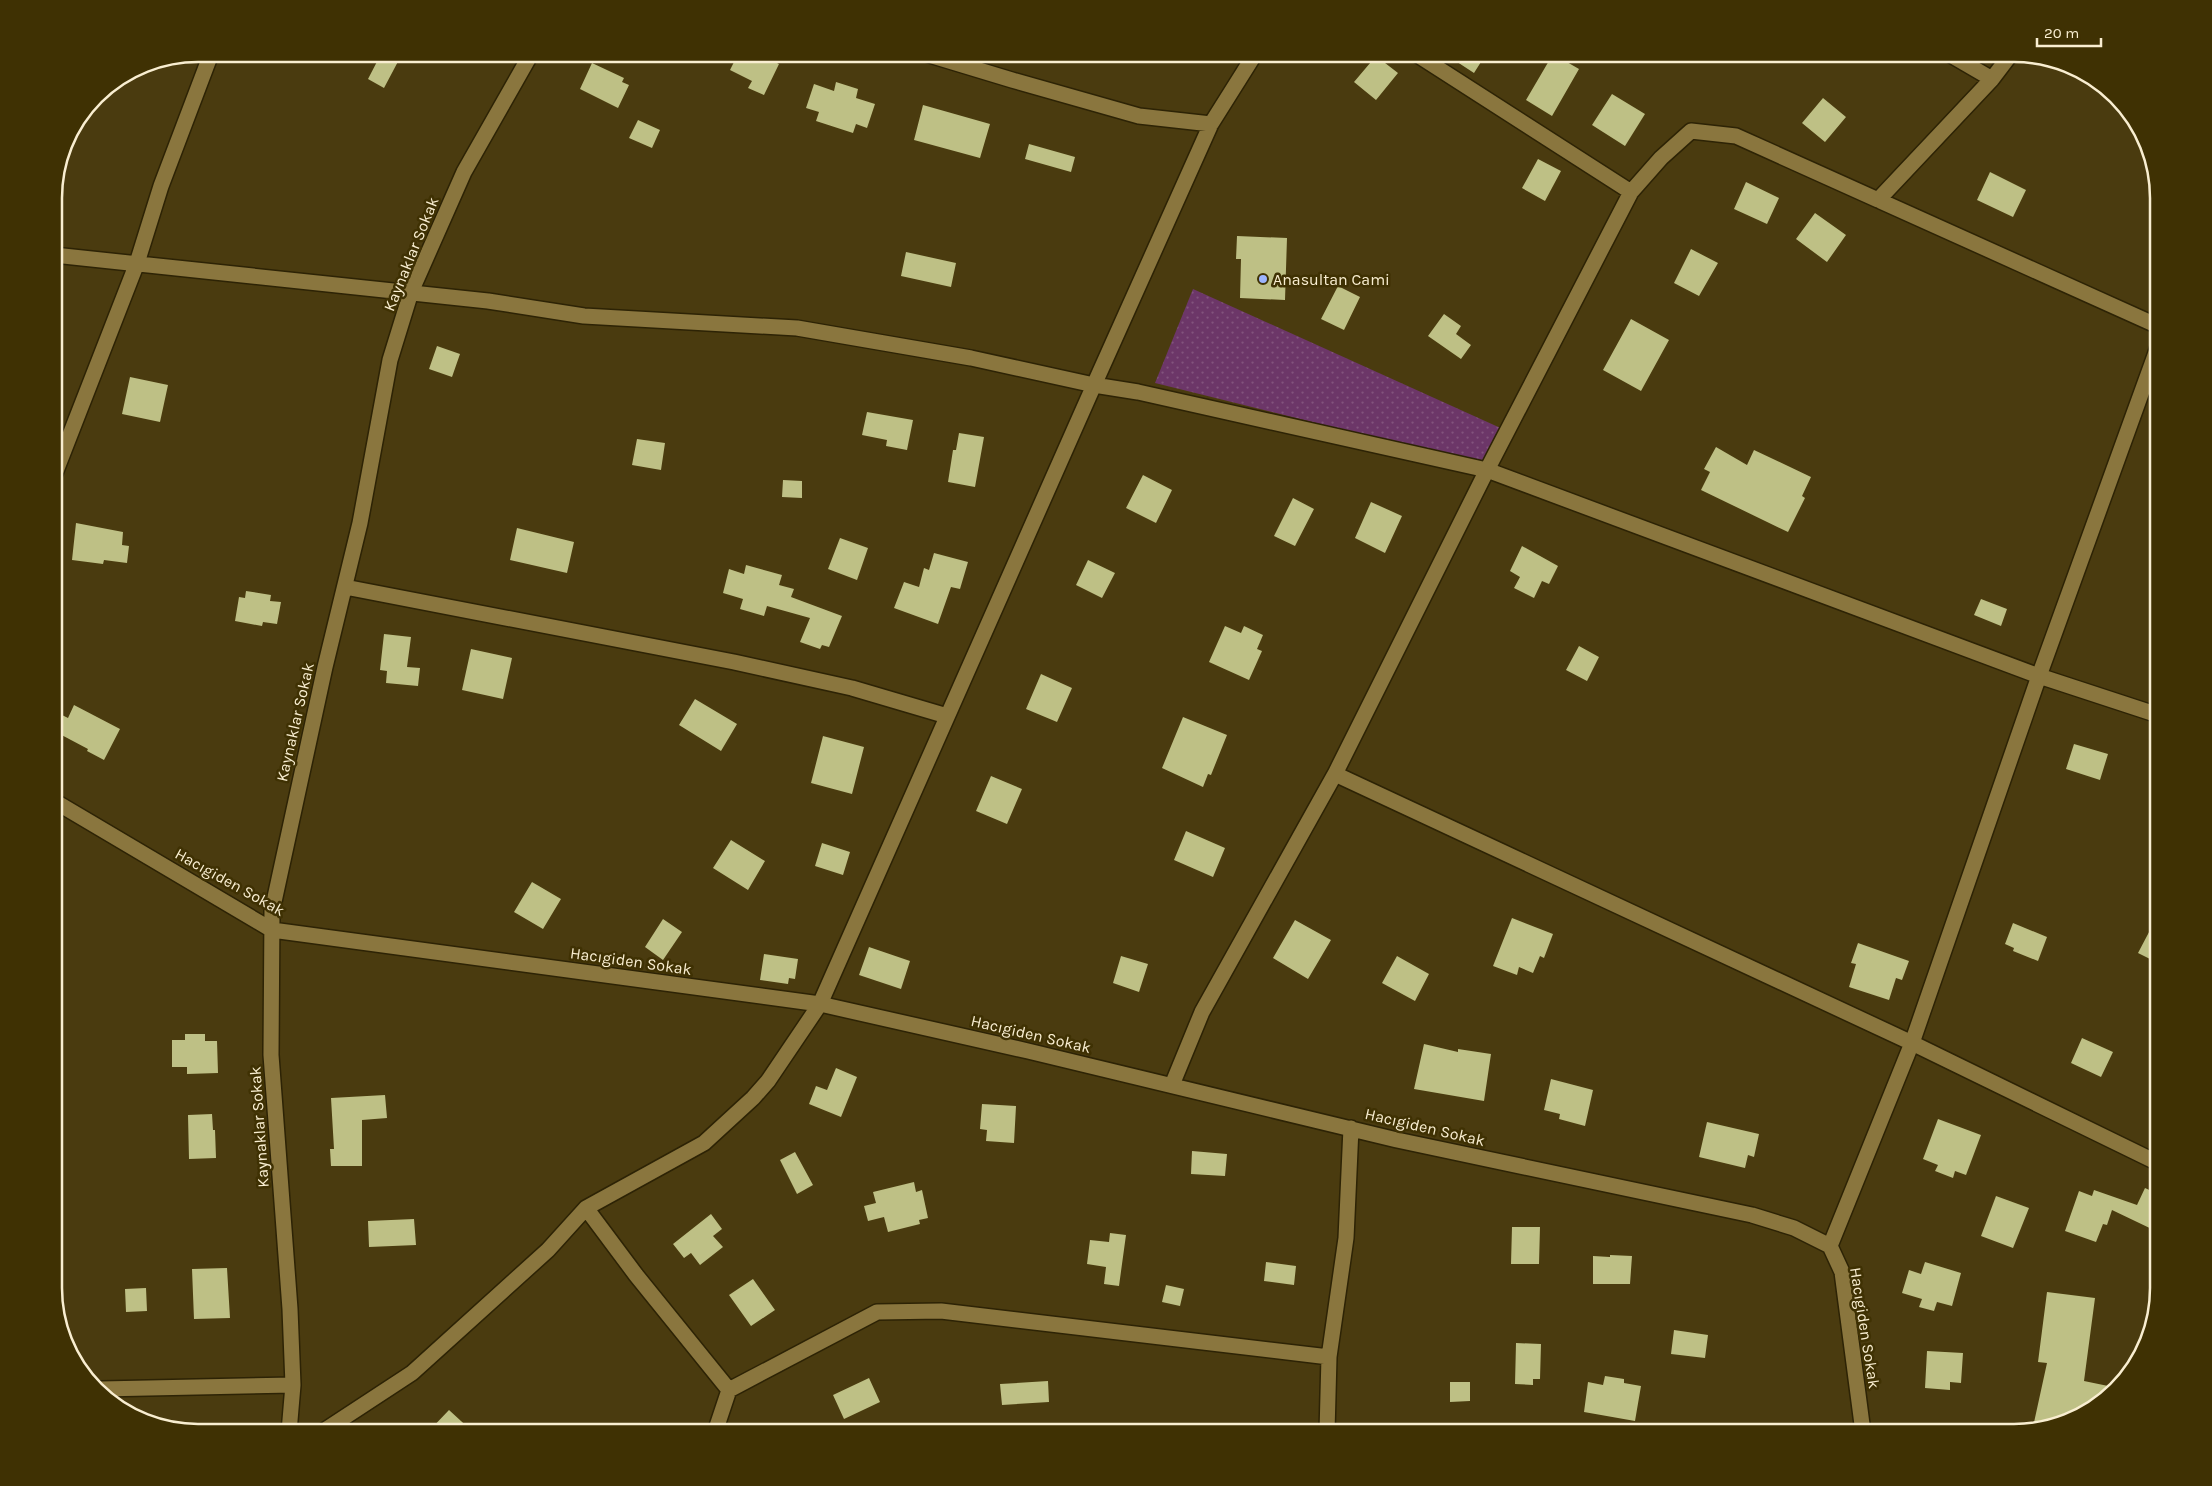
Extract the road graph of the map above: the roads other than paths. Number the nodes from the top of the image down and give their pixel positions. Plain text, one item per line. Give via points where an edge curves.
1 (208, 62) edge
2 (526, 62) edge
3 (952, 62) edge
4 (1249, 62) edge
5 (1428, 62) edge
6 (1962, 62) edge
7 (2005, 62) edge
8 (1992, 79) junction
9 (1211, 124) junction
10 (1631, 192) junction
11 (1878, 200) junction
12 (63, 256) edge
13 (137, 263) junction
14 (411, 292) junction
15 (2150, 322) edge
16 (2150, 369) edge
17 (1094, 385) junction
18 (63, 453) edge
19 (1487, 470) junction
20 (345, 587) junction
21 (2038, 676) junction
22 (2150, 712) edge
23 (947, 716) junction
24 (1335, 774) junction
25 (63, 806) edge
26 (272, 930) junction
27 (820, 1004) junction
28 (1912, 1043) junction
29 (1172, 1085) junction
30 (1351, 1128) junction
31 (2150, 1159) edge
32 (586, 1208) junction
33 (1830, 1246) junction
34 (1329, 1357) junction
35 (293, 1385) junction
36 (108, 1389) edge
37 (728, 1390) junction
38 (290, 1424) edge
39 (334, 1424) edge
40 (717, 1424) edge
41 (1327, 1424) edge
42 (1862, 1424) edge

1 - 13 street via 160,186
2 - 14 street, Kaynaklar Sokak via 464,172
3 - 9 street via 1139,116
4 - 9 street
5 - 10 street
6 - 8 street
7 - 8 street
8 - 11 street
9 - 17 street
10 - 11 street via 1691,131 1736,136
10 - 19 street
11 - 15 street
12 - 13 street
13 - 14 street
13 - 18 street
14 - 17 street via 584,316 796,328 971,358
14 - 20 street, Kaynaklar Sokak via 390,360
16 - 21 street
17 - 19 street
17 - 23 street
19 - 21 street
19 - 24 street
20 - 23 street via 734,662 852,688
20 - 26 street, Kaynaklar Sokak via 297,792 272,911
21 - 22 street
21 - 28 street
23 - 27 street
24 - 28 street
24 - 29 street via 1202,1012
25 - 26 street, Hacıgiden Sokak
26 - 27 street, Hacıgiden Sokak
26 - 35 street, Kaynaklar Sokak via 271,1054
27 - 29 street, Hacıgiden Sokak
27 - 32 street via 768,1081 704,1143
28 - 31 street
28 - 33 street
29 - 30 street, Hacıgiden Sokak
30 - 33 street, Hacıgiden Sokak via 1752,1215 1794,1228
30 - 34 street via 1346,1238
32 - 37 street
32 - 39 street via 548,1250 412,1373
33 - 42 street, Hacıgiden Sokak via 1842,1272
34 - 37 street via 941,1311 877,1312
34 - 41 street
35 - 36 street
35 - 38 street, Kaynaklar Sokak
37 - 40 street

